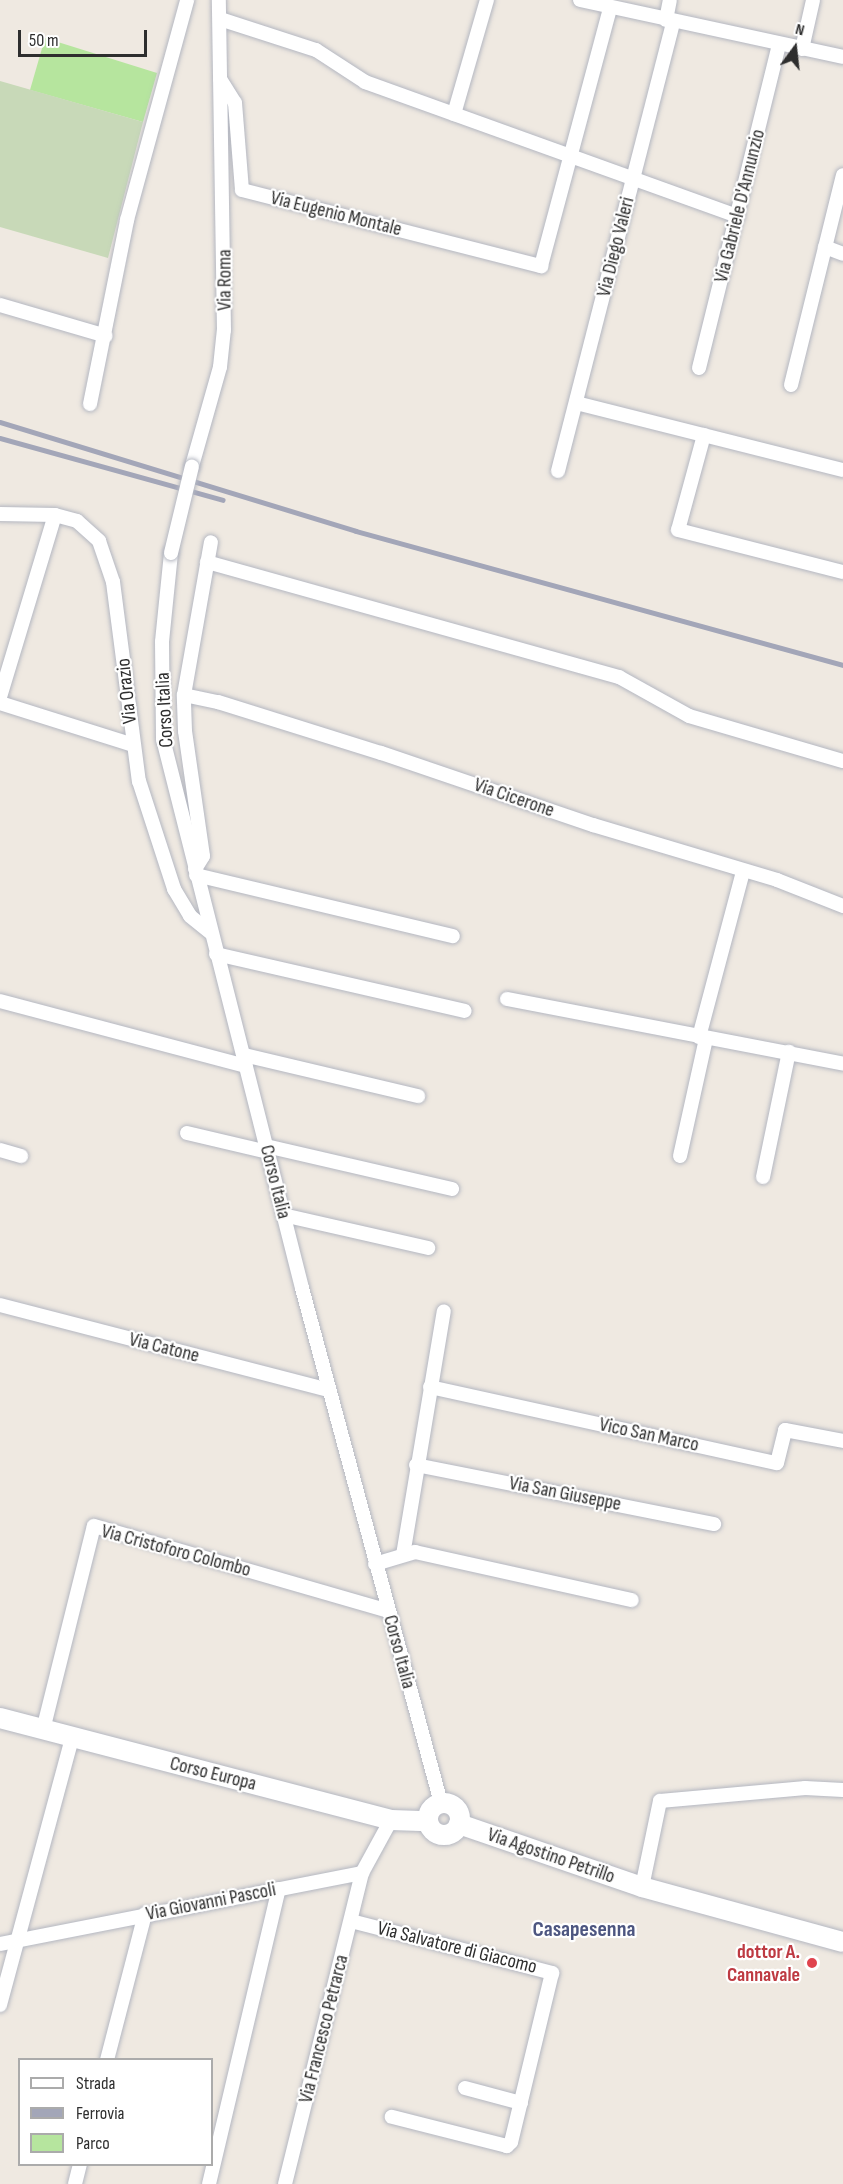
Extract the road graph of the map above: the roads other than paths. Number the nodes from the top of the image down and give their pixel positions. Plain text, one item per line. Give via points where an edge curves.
1 (187, 0) edge
2 (219, 0) edge
3 (487, 0) edge
4 (580, 0) edge
5 (670, 0) edge
6 (813, 0) edge
7 (610, 8) junction
8 (220, 19) junction
9 (670, 21) junction
10 (779, 44) junction
11 (802, 49) junction
12 (843, 57) edge
13 (220, 79) junction
14 (454, 114) junction
15 (571, 156) junction
16 (843, 175) edge
17 (634, 177) junction
18 (738, 216) junction
19 (825, 247) junction
20 (843, 254) edge
21 (0, 305) edge
22 (106, 336) junction
23 (699, 368) dead end
24 (791, 385) dead end
25 (576, 403) junction
26 (90, 404) dead end
27 (704, 435) junction
28 (843, 470) edge
29 (558, 471) dead end
30 (0, 514) edge
31 (56, 515) junction
32 (211, 542) dead end
33 (171, 553) joint
34 (207, 562) junction
35 (843, 572) edge
36 (184, 695) junction
37 (0, 697) edge
38 (0, 703) edge
39 (133, 745) junction
40 (843, 761) edge
41 (195, 872) junction
42 (743, 872) junction
43 (843, 906) edge
44 (210, 932) junction
45 (453, 936) dead end
46 (216, 954) junction
47 (507, 999) dead end
48 (0, 1000) edge
49 (465, 1011) dead end
50 (703, 1038) junction
51 (789, 1052) junction
52 (245, 1061) junction
53 (843, 1064) edge
54 (418, 1096) dead end
55 (187, 1132) dead end
56 (267, 1149) junction
57 (0, 1150) edge
58 (21, 1156) dead end
59 (680, 1156) dead end
60 (763, 1177) dead end
61 (452, 1189) dead end
62 (284, 1215) junction
63 (428, 1248) dead end
64 (0, 1305) edge
65 (444, 1311) dead end
66 (430, 1388) junction
67 (329, 1390) junction
68 (843, 1441) edge
69 (416, 1465) junction
70 (714, 1524) dead end
71 (403, 1555) junction
72 (375, 1564) junction
73 (632, 1600) dead end
74 (388, 1611) junction
75 (0, 1718) edge
76 (43, 1730) junction
77 (72, 1738) junction
78 (843, 1790) edge
79 (441, 1803) junction
80 (391, 1820) junction
81 (428, 1821) junction
82 (459, 1824) junction
83 (362, 1873) junction
84 (642, 1887) junction
85 (279, 1889) junction
86 (145, 1914) junction
87 (351, 1921) junction
88 (17, 1941) junction
89 (843, 1942) edge
90 (0, 1944) edge
91 (0, 2005) edge
92 (108, 2058) edge
93 (465, 2088) dead end
94 (521, 2103) junction
95 (392, 2117) dead end
96 (80, 2166) edge
97 (75, 2184) edge
98 (209, 2184) edge
99 (285, 2184) edge

1 - 22 street via 127,220
2 - 8 street, Via Roma
3 - 14 street
4 - 7 street
5 - 9 street, Via Diego Valeri
6 - 11 street
7 - 9 street
7 - 15 street
8 - 13 street, Via Roma
8 - 14 street via 316,50 365,82
9 - 10 street
9 - 17 street, Via Diego Valeri
10 - 11 street
10 - 18 street, Via Gabriele D'Annunzio
11 - 12 street
13 - 15 street, Via Eugenio Montale via 235,104 242,190 541,266
13 - 33 street, Via Roma, bridge via 224,330 220,367
14 - 15 street
15 - 17 street
16 - 19 street
17 - 18 street
17 - 25 street, Via Diego Valeri
18 - 23 street, Via Gabriele D'Annunzio
19 - 20 street
19 - 24 street
21 - 22 street
22 - 26 street
25 - 27 street
25 - 29 street, Via Diego Valeri
27 - 28 street
27 - 35 street via 678,530
30 - 31 street, Via Orazio
31 - 37 street
31 - 39 street, Via Orazio via 77,522 99,541 113,582
32 - 34 street
33 - 41 street, Corso Italia via 162,642 163,739
34 - 36 street
34 - 40 street via 619,677 689,716
36 - 41 street via 203,856
36 - 42 street, Via Cicerone via 381,753
38 - 39 street
39 - 44 street, Via Orazio via 139,781 174,889 190,916
41 - 44 street, Corso Italia
41 - 45 street
42 - 43 street, Via Cicerone via 777,880
42 - 50 street
44 - 46 street, Corso Italia
46 - 49 street
46 - 52 street, Corso Italia
47 - 50 street
48 - 52 street
50 - 51 street
50 - 59 street
51 - 53 street
51 - 60 street
52 - 54 street
52 - 56 street, Corso Italia
55 - 56 street
56 - 61 street
56 - 62 street, Corso Italia
57 - 58 street
62 - 63 street
62 - 67 street, Corso Italia
64 - 67 street, Via Catone
65 - 66 street
66 - 68 street, Vico San Marco via 777,1463 785,1430
66 - 69 street
67 - 72 street, Corso Italia
69 - 70 street, Via San Giuseppe
69 - 71 street
71 - 72 street
71 - 73 street via 415,1552
72 - 74 street, Corso Italia
74 - 76 street, Via Cristoforo Colombo via 94,1526
74 - 79 street, Corso Italia
75 - 76 street, Corso Europa
76 - 77 street, Corso Europa
77 - 80 street, Corso Europa
77 - 88 street
78 - 84 street via 805,1788 660,1801
79 - 81 street via 432,1808
79 - 82 street via 456,1808
80 - 81 street, Corso Europa
80 - 83 street
81 - 82 street via 432,1831 442,1835 453,1833
82 - 84 street, Via Agostino Petrillo
83 - 85 street, Via Giovanni Pascoli
83 - 87 street, Via Francesco Petrarca
84 - 89 street, Via Agostino Petrillo
85 - 86 street, Via Giovanni Pascoli
85 - 98 street
86 - 88 street, Via Giovanni Pascoli
86 - 92 street
87 - 94 street, Via Salvatore di Giacomo via 552,1973
87 - 99 street, Via Francesco Petrarca
88 - 90 street, Via Giovanni Pascoli
88 - 91 street
93 - 94 street
94 - 95 street, Via Salvatore di Giacomo via 507,2146
96 - 97 street

